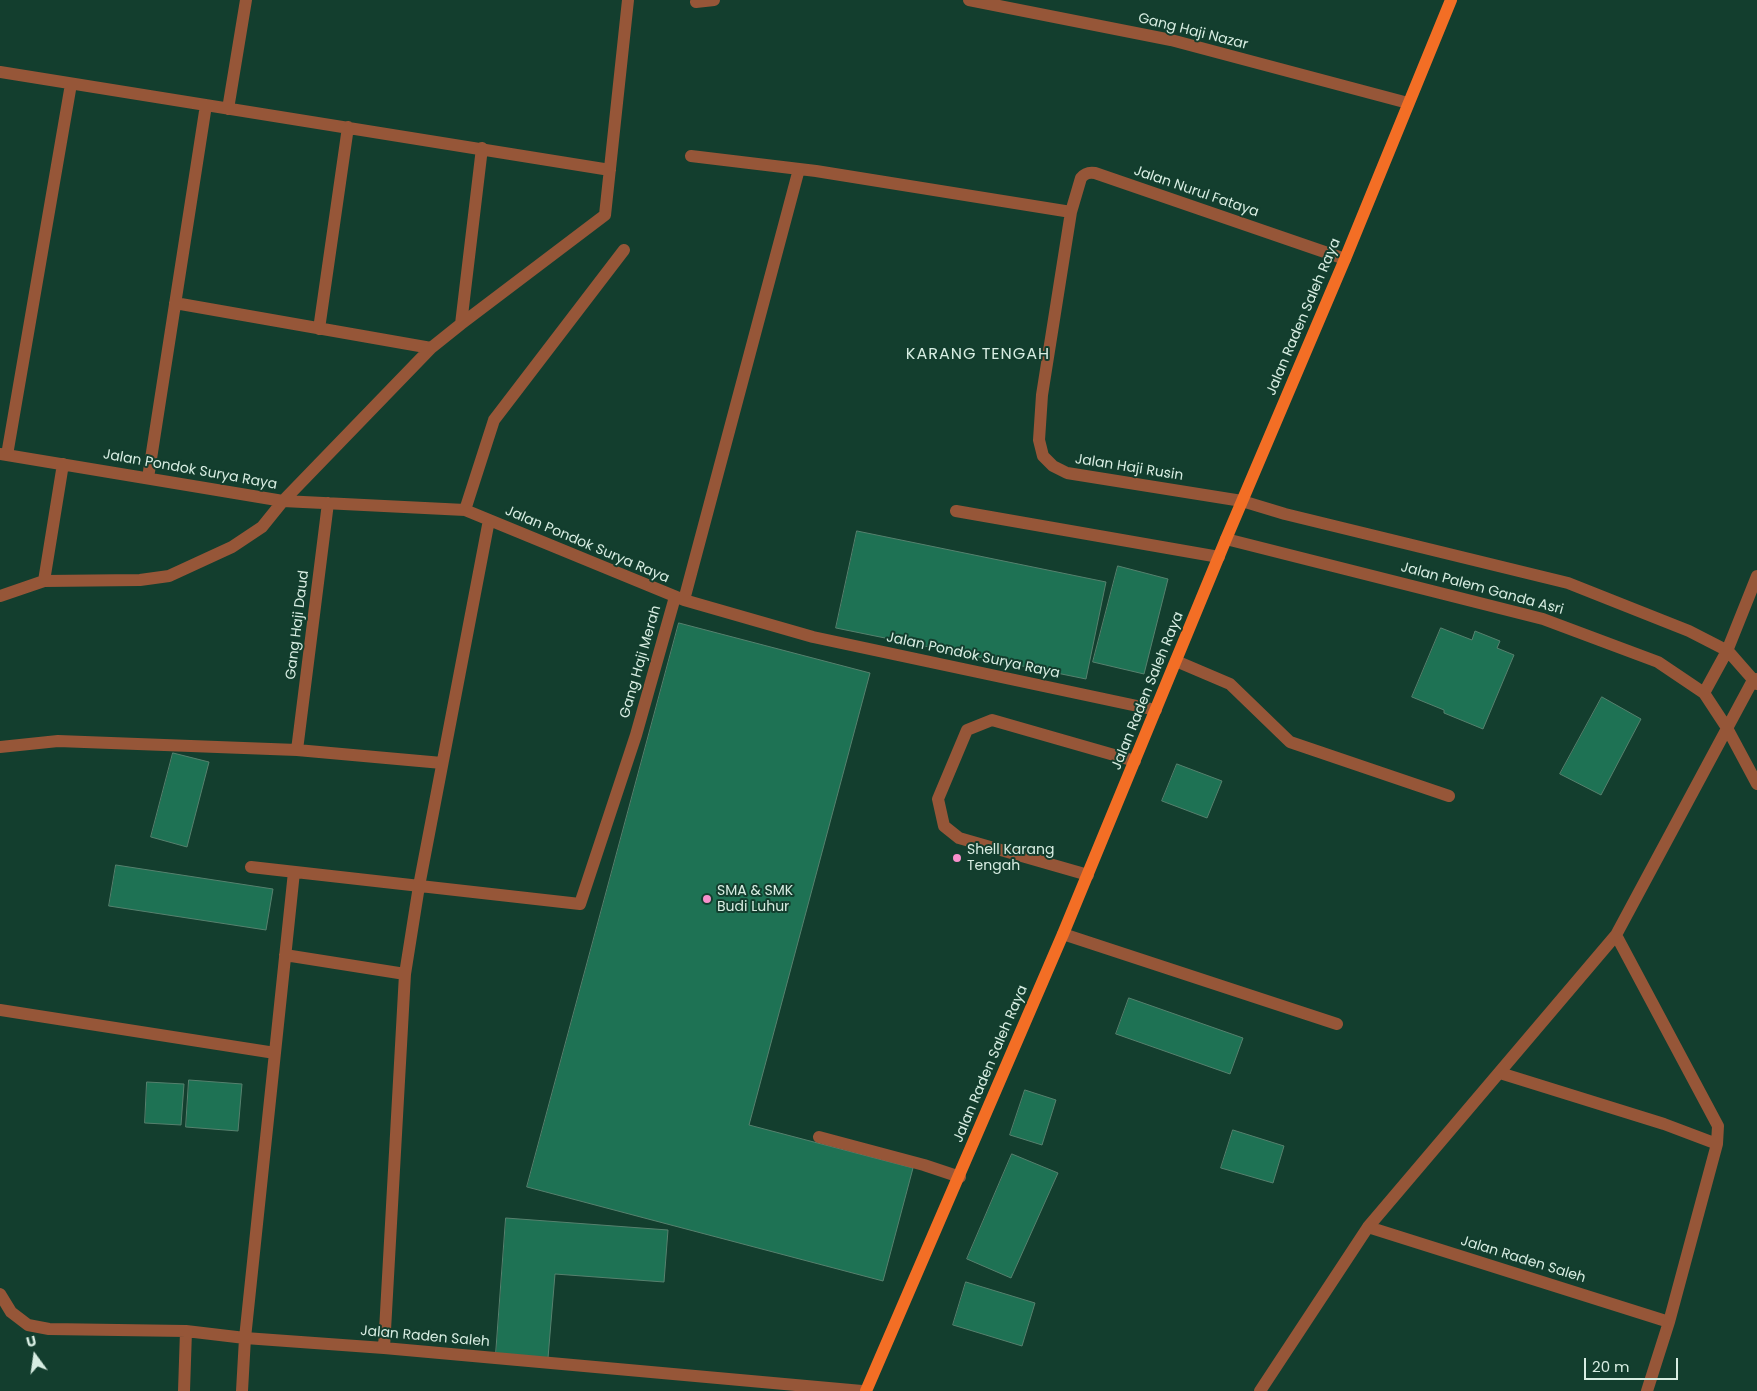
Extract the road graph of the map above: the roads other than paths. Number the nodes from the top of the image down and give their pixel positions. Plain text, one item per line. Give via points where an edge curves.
1 (246, 0) edge
2 (628, 0) edge
3 (714, 0) edge
4 (969, 0) edge
5 (1451, 0) edge
6 (696, 2) dead end
7 (0, 72) edge
8 (71, 84) junction
9 (1408, 103) junction
10 (206, 105) junction
11 (228, 109) junction
12 (348, 128) junction
13 (482, 148) junction
14 (691, 156) dead end
15 (799, 169) junction
16 (610, 170) junction
17 (1070, 217) junction
18 (624, 250) dead end
19 (1345, 259) junction
20 (175, 303) junction
21 (461, 324) junction
22 (319, 330) junction
23 (431, 348) junction
24 (3, 455) edge
25 (62, 464) junction
26 (148, 478) junction
27 (282, 501) junction
28 (1242, 501) junction
29 (328, 503) junction
30 (465, 510) junction
31 (956, 511) dead end
32 (489, 520) junction
33 (1226, 539) junction
34 (1219, 557) junction
35 (1757, 576) edge
36 (44, 581) junction
37 (0, 596) edge
38 (680, 599) junction
39 (1727, 651) junction
40 (1176, 661) junction
41 (1756, 681) edge
42 (1704, 693) junction
43 (1156, 710) junction
44 (1727, 728) junction
45 (0, 746) edge
46 (297, 750) junction
47 (1135, 761) junction
48 (442, 763) junction
49 (1757, 784) edge
50 (1450, 796) dead end
51 (251, 867) dead end
52 (294, 872) junction
53 (1088, 875) junction
54 (419, 886) junction
55 (1063, 934) junction
56 (1616, 934) junction
57 (285, 955) junction
58 (405, 974) junction
59 (0, 1010) edge
60 (1337, 1024) dead end
61 (275, 1053) junction
62 (1500, 1073) junction
63 (819, 1137) dead end
64 (1717, 1144) junction
65 (960, 1176) junction
66 (1368, 1227) junction
67 (0, 1294) edge
68 (1669, 1322) junction
69 (186, 1331) junction
70 (245, 1338) junction
71 (384, 1348) junction
72 (184, 1391) edge
73 (242, 1391) edge
74 (862, 1391) edge
75 (866, 1391) edge
76 (1260, 1391) edge
77 (1647, 1391) edge

1 - 11 street
2 - 16 street
3 - 6 street
4 - 9 street, Gang Haji Nazar via 1171,40
5 - 9 main road, Jalan Raden Saleh Raya
7 - 8 street
8 - 10 street
8 - 24 street
9 - 19 main road, Jalan Raden Saleh Raya
10 - 11 street
10 - 20 street
11 - 12 street
12 - 13 street
12 - 22 street
13 - 16 street
13 - 21 street
14 - 15 street
15 - 17 street
15 - 38 street, Gang Haji Merah
16 - 21 street via 605,215
17 - 19 street, Jalan Nurul Fataya via 1081,178 1089,172 1096,173
17 - 28 street, Jalan Haji Rusin via 1042,395 1039,440 1043,456 1067,473
18 - 30 street via 494,420
19 - 28 main road, Jalan Raden Saleh Raya
20 - 22 street
20 - 26 street
21 - 23 street
22 - 23 street
23 - 27 street
24 - 25 street, Jalan Pondok Surya Raya
25 - 26 street, Jalan Pondok Surya Raya
25 - 36 street
26 - 27 street, Jalan Pondok Surya Raya
27 - 29 street, Jalan Pondok Surya Raya
27 - 36 street via 262,527 232,546 169,576 140,580
28 - 33 main road, Jalan Raden Saleh Raya
28 - 39 street, Jalan Palem Ganda Asri via 1568,583 1689,631
29 - 30 street, Jalan Pondok Surya Raya
29 - 46 street, Gang Haji Daud
30 - 32 street, Jalan Pondok Surya Raya
31 - 34 street
32 - 38 street, Jalan Pondok Surya Raya
32 - 48 street
33 - 34 main road, Jalan Raden Saleh Raya
33 - 42 street, Jalan Palem Ganda Asri via 1543,619 1658,662
34 - 40 main road, Jalan Raden Saleh Raya
35 - 39 street
36 - 37 street
38 - 43 street, Jalan Pondok Surya Raya via 813,637
38 - 54 street, Gang Haji Merah via 580,904
39 - 41 street, Jalan Palem Ganda Asri
39 - 42 street
40 - 43 main road, Jalan Raden Saleh Raya
40 - 50 street via 1230,684 1290,742
41 - 44 street
42 - 44 street, Jalan Palem Ganda Asri
43 - 47 main road, Jalan Raden Saleh Raya
44 - 49 street, Jalan Palem Ganda Asri
44 - 56 street
45 - 46 street via 58,741
46 - 48 street
47 - 53 main road, Jalan Raden Saleh Raya
47 - 53 street via 992,720 966,730 938,799 944,826 959,838
48 - 54 street
51 - 52 street
52 - 54 street
52 - 57 street
53 - 55 main road, Jalan Raden Saleh Raya
54 - 58 street
55 - 60 street
55 - 65 main road, Jalan Raden Saleh Raya
56 - 62 street
56 - 64 street via 1714,1116 1718,1126
57 - 58 street
57 - 61 street
58 - 71 street
59 - 61 street
61 - 70 street
62 - 64 street via 1664,1124
62 - 66 street
63 - 65 street
64 - 68 street
65 - 75 main road, Jalan Raden Saleh Raya
66 - 68 street, Jalan Raden Saleh
66 - 76 street
67 - 69 street, Jalan Raden Saleh via 12,1312 28,1325 48,1329
68 - 77 street
69 - 70 street, Jalan Raden Saleh
69 - 72 street
70 - 71 street, Jalan Raden Saleh
70 - 73 street
71 - 74 street, Jalan Raden Saleh

